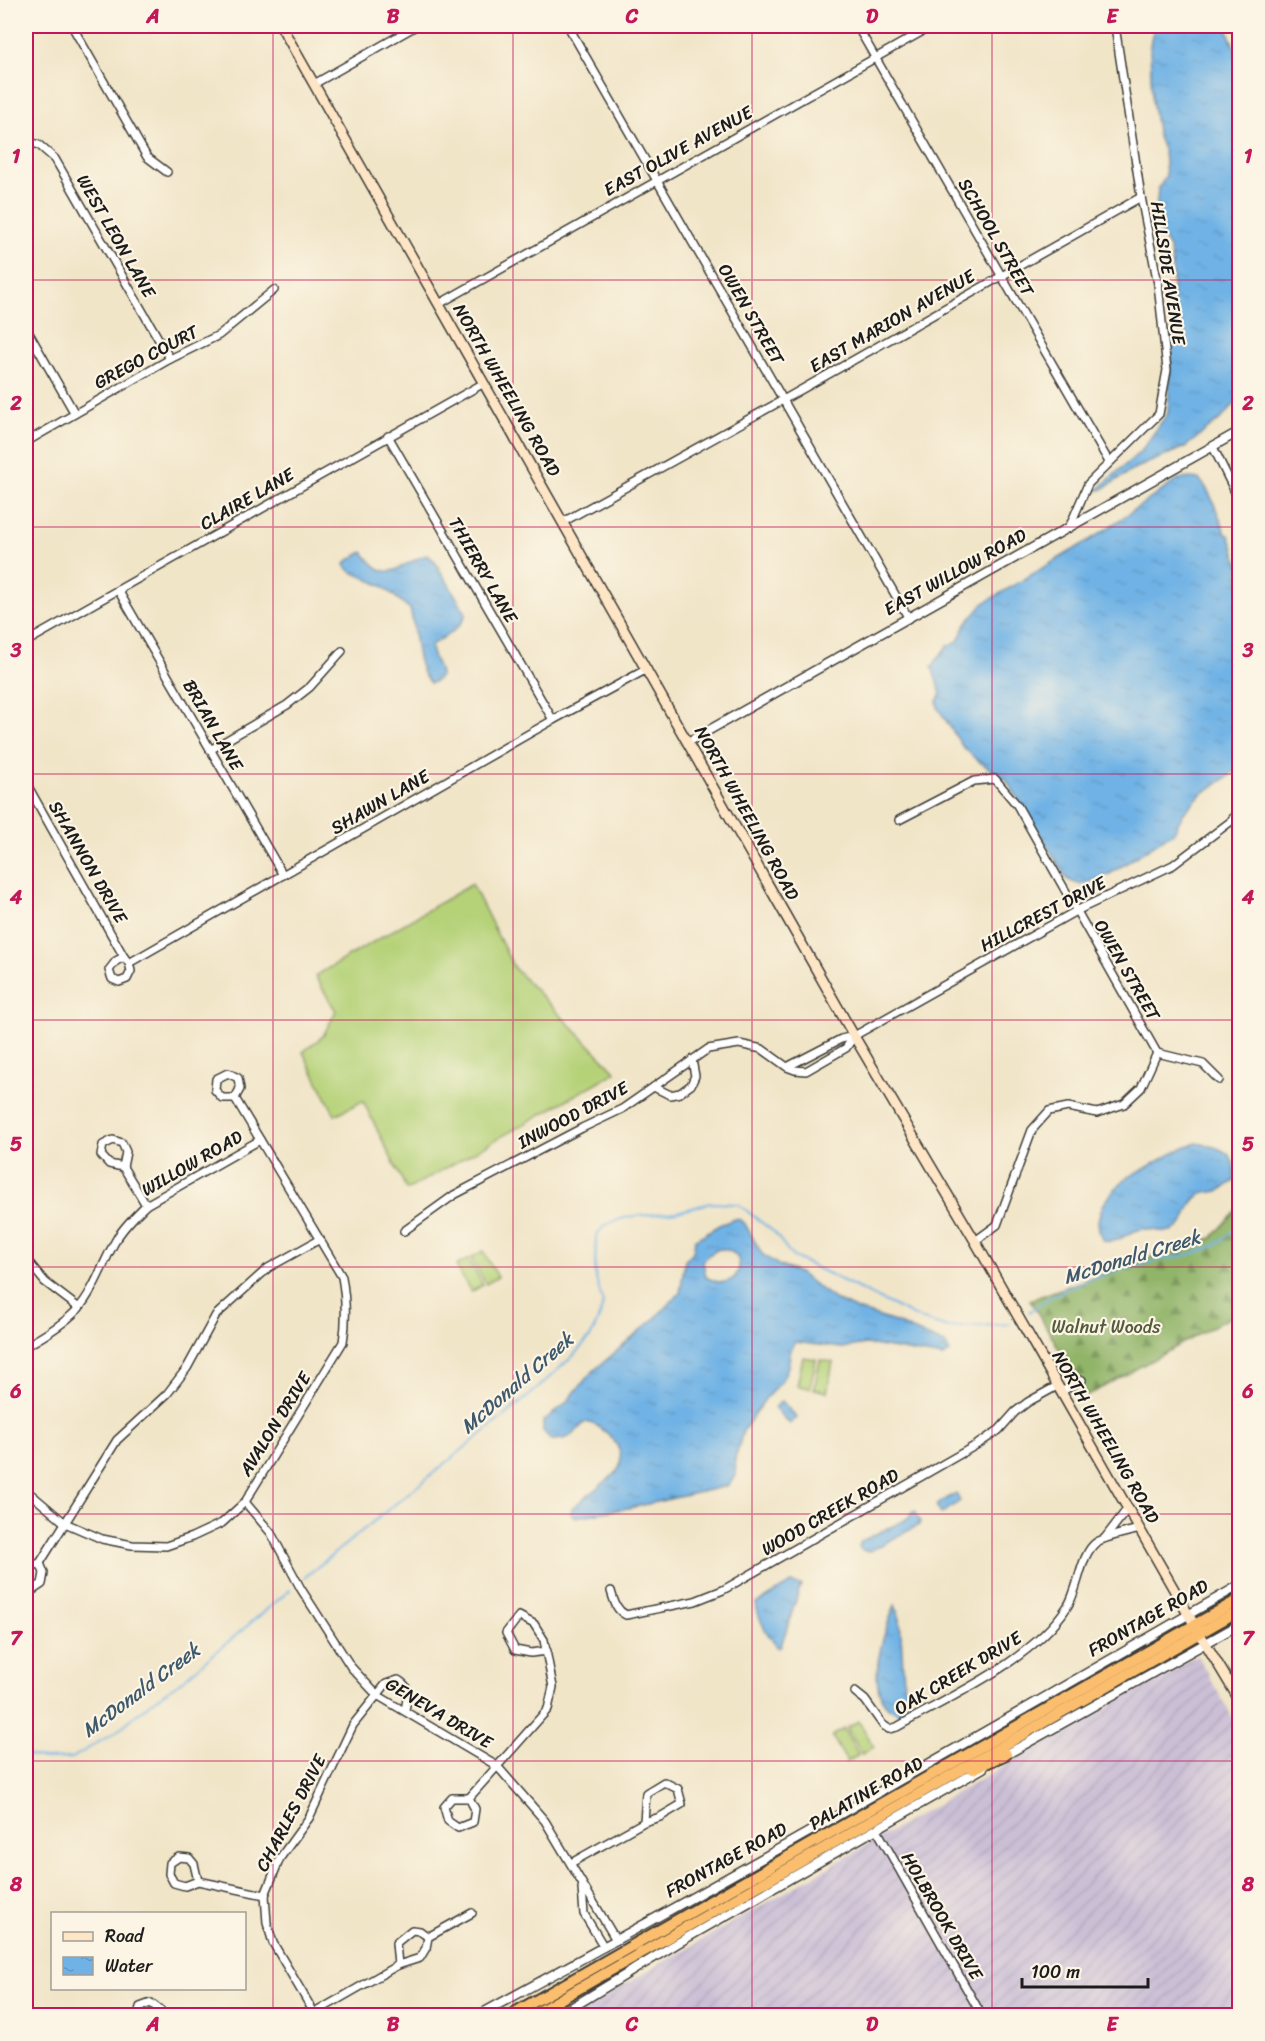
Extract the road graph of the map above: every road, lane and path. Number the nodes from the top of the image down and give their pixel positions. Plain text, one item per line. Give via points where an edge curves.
1 (72, 26) edge
2 (281, 26) edge
3 (416, 26) edge
4 (568, 26) edge
5 (857, 26) edge
6 (933, 26) edge
7 (1115, 26) edge
8 (875, 58) junction
9 (314, 84) junction
10 (26, 141) edge
11 (167, 172) dead end
12 (657, 181) junction
13 (1141, 197) junction
14 (1001, 276) junction
15 (274, 290) dead end
16 (439, 304) junction
17 (26, 328) edge
18 (170, 359) junction
19 (484, 383) junction
20 (783, 400) junction
21 (74, 412) junction
22 (1239, 431) edge
23 (388, 436) junction
24 (26, 442) edge
25 (1213, 447) junction
26 (1109, 462) junction
27 (1239, 502) edge
28 (563, 522) junction
29 (1068, 528) junction
30 (118, 590) junction
31 (908, 616) junction
32 (26, 642) edge
33 (342, 651) dead end
34 (646, 669) junction
35 (553, 720) junction
36 (688, 742) junction
37 (210, 750) junction
38 (26, 783) edge
39 (1239, 809) edge
40 (898, 820) dead end
41 (283, 875) junction
42 (1076, 911) junction
43 (126, 960) joint
44 (854, 1036) junction
45 (1157, 1053) junction
46 (692, 1060) junction
47 (1219, 1080) dead end
48 (654, 1087) junction
49 (235, 1098) dead end
50 (260, 1140) junction
51 (123, 1167) dead end
52 (146, 1205) junction
53 (404, 1231) dead end
54 (320, 1239) junction
55 (975, 1241) junction
56 (26, 1259) edge
57 (79, 1308) junction
58 (26, 1346) edge
59 (1082, 1380) dead end
60 (1059, 1389) junction
61 (26, 1490) edge
62 (245, 1502) junction
63 (1128, 1509) junction
64 (65, 1523) junction
65 (1140, 1529) junction
66 (1105, 1538) junction
67 (40, 1563) junction
68 (26, 1568) edge
69 (1239, 1585) edge
70 (26, 1587) edge
71 (611, 1591) dead end
72 (1239, 1599) edge
73 (1239, 1610) edge
74 (1188, 1614) junction
75 (1239, 1624) edge
76 (1197, 1629) junction
77 (1206, 1643) junction
78 (547, 1651) junction
79 (855, 1692) dead end
80 (377, 1695) junction
81 (1239, 1701) edge
82 (405, 1710) junction
83 (1006, 1755) junction
84 (497, 1766) junction
85 (913, 1797) junction
86 (470, 1798) junction
87 (644, 1822) junction
88 (876, 1830) junction
89 (572, 1863) junction
90 (198, 1881) junction
91 (582, 1886) junction
92 (265, 1894) junction
93 (472, 1913) dead end
94 (428, 1937) junction
95 (616, 1940) junction
96 (604, 1947) junction
97 (398, 1965) junction
98 (313, 2014) edge
99 (138, 2016) edge
100 (164, 2016) edge
101 (477, 2016) edge
102 (509, 2016) edge
103 (531, 2016) edge
104 (558, 2016) edge
105 (982, 2016) edge

1 - 11 street via 147,157
2 - 9 main road, NORTH WHEELING ROAD
3 - 9 street
4 - 12 street, OWEN STREET
5 - 8 street, SCHOOL STREET
6 - 8 street, EAST OLIVE AVENUE
7 - 13 street, HILLSIDE AVENUE
8 - 12 street, EAST OLIVE AVENUE
8 - 14 street, SCHOOL STREET
9 - 16 main road, NORTH WHEELING ROAD
10 - 18 street, WEST LEON LANE via 39,145 55,159
12 - 16 street, EAST OLIVE AVENUE
12 - 20 street, OWEN STREET
13 - 14 street, EAST MARION AVENUE
13 - 26 street, HILLSIDE AVENUE via 1158,284 1167,370 1159,414
14 - 20 street, EAST MARION AVENUE
14 - 26 street, SCHOOL STREET
15 - 18 street, GREGO COURT via 219,335
16 - 19 main road, NORTH WHEELING ROAD
17 - 21 street
18 - 21 street, GREGO COURT
19 - 23 street, CLAIRE LANE
19 - 28 main road, NORTH WHEELING ROAD
20 - 28 street, EAST MARION AVENUE
20 - 31 street, OWEN STREET
21 - 24 street, GREGO COURT
22 - 25 street, EAST WILLOW ROAD
23 - 30 street, CLAIRE LANE
23 - 35 street, THIERRY LANE
25 - 27 street
25 - 29 street, EAST WILLOW ROAD
26 - 29 street, HILLSIDE AVENUE via 1088,484
28 - 34 main road, NORTH WHEELING ROAD
29 - 31 street, EAST WILLOW ROAD
30 - 32 street, CLAIRE LANE
30 - 37 street, BRIAN LANE
31 - 36 street, EAST WILLOW ROAD
33 - 37 street via 310,687 287,705
34 - 35 street, SHAWN LANE
34 - 36 main road, NORTH WHEELING ROAD
35 - 41 street, SHAWN LANE
36 - 44 main road, NORTH WHEELING ROAD
37 - 41 street, BRIAN LANE
38 - 43 street, SHANNON DRIVE
39 - 42 street, HILLCREST DRIVE via 1230,822 1173,865
40 - 42 street, OWEN STREET via 974,781 995,779 1017,805
41 - 43 street, SHAWN LANE
42 - 44 street, HILLCREST DRIVE
42 - 45 street, OWEN STREET
44 - 46 street, INWOOD DRIVE via 846,1048 806,1071 795,1070 762,1049 739,1044 708,1049
44 - 55 main road, NORTH WHEELING ROAD
45 - 47 street via 1203,1064
45 - 55 street via 1141,1088 1124,1104 1097,1113 1068,1107 1049,1112 1032,1130 998,1226
46 - 48 street, INWOOD DRIVE
46 - 48 street via 694,1076 680,1093 670,1095
48 - 53 street, INWOOD DRIVE via 622,1109 454,1195
49 - 50 street, AVALON DRIVE
50 - 52 street, WILLOW ROAD
50 - 54 street, AVALON DRIVE
51 - 52 street
52 - 57 street, WILLOW ROAD via 116,1239
54 - 62 street, AVALON DRIVE via 342,1277 347,1320 343,1342
54 - 64 street via 268,1268 216,1315 187,1368 167,1394 117,1440
55 - 60 main road, NORTH WHEELING ROAD
56 - 57 street via 45,1282
57 - 58 street, WILLOW ROAD
59 - 60 street
60 - 63 main road, NORTH WHEELING ROAD
60 - 71 street, WOOD CREEK ROAD via 1028,1402 978,1444 710,1596 626,1615 620,1612
61 - 64 street, AVALON DRIVE
62 - 64 street, AVALON DRIVE via 222,1523 166,1546 102,1539
62 - 80 street, GENEVA DRIVE via 271,1533 351,1667
63 - 65 main road, NORTH WHEELING ROAD
63 - 66 street, OAK CREEK DRIVE
64 - 67 street
65 - 66 street
65 - 74 main road, NORTH WHEELING ROAD
66 - 79 street, OAK CREEK DRIVE via 1095,1542 1086,1555 1068,1606 1035,1644 1010,1662 890,1730
67 - 68 street
67 - 70 street via 44,1573 42,1584 33,1590
69 - 74 street, FRONTAGE ROAD
72 - 76 highway, PALATINE ROAD
73 - 76 highway, PALATINE ROAD
74 - 76 main road, NORTH WHEELING ROAD
74 - 95 street, FRONTAGE ROAD
75 - 77 street
76 - 77 main road, NORTH WHEELING ROAD
76 - 85 highway, PALATINE ROAD
76 - 102 highway, PALATINE ROAD
77 - 81 main road, NORTH WHEELING ROAD
77 - 83 street
78 - 78 street via 534,1624 519,1616 506,1633 514,1650
78 - 84 street via 553,1687 548,1709
80 - 82 street, GENEVA DRIVE
80 - 82 street via 386,1684 398,1680 408,1691
80 - 92 street, CHARLES DRIVE via 353,1725 309,1818 280,1858
82 - 84 street, GENEVA DRIVE
83 - 85 highway
83 - 88 street
84 - 86 street
84 - 89 street, GENEVA DRIVE via 545,1821
85 - 103 highway, PALATINE ROAD
86 - 86 street via 452,1797 444,1807 448,1821 458,1828 472,1822 475,1809
87 - 87 street via 682,1804 678,1789 664,1782 646,1792
87 - 89 street
88 - 104 street
88 - 105 street, HOLBROOK DRIVE
89 - 91 street, GENEVA DRIVE
90 - 90 street via 185,1886 174,1883 169,1874 170,1863 179,1857 189,1858
90 - 92 street
91 - 95 street, GENEVA DRIVE
91 - 96 street, GENEVA DRIVE via 584,1914
92 - 98 street, CHARLES DRIVE via 273,1942
93 - 94 street
94 - 97 street via 420,1958
94 - 97 street via 412,1930 396,1943
95 - 96 street, FRONTAGE ROAD
96 - 101 street, FRONTAGE ROAD
97 - 98 street
99 - 100 street via 140,2007 151,2002

